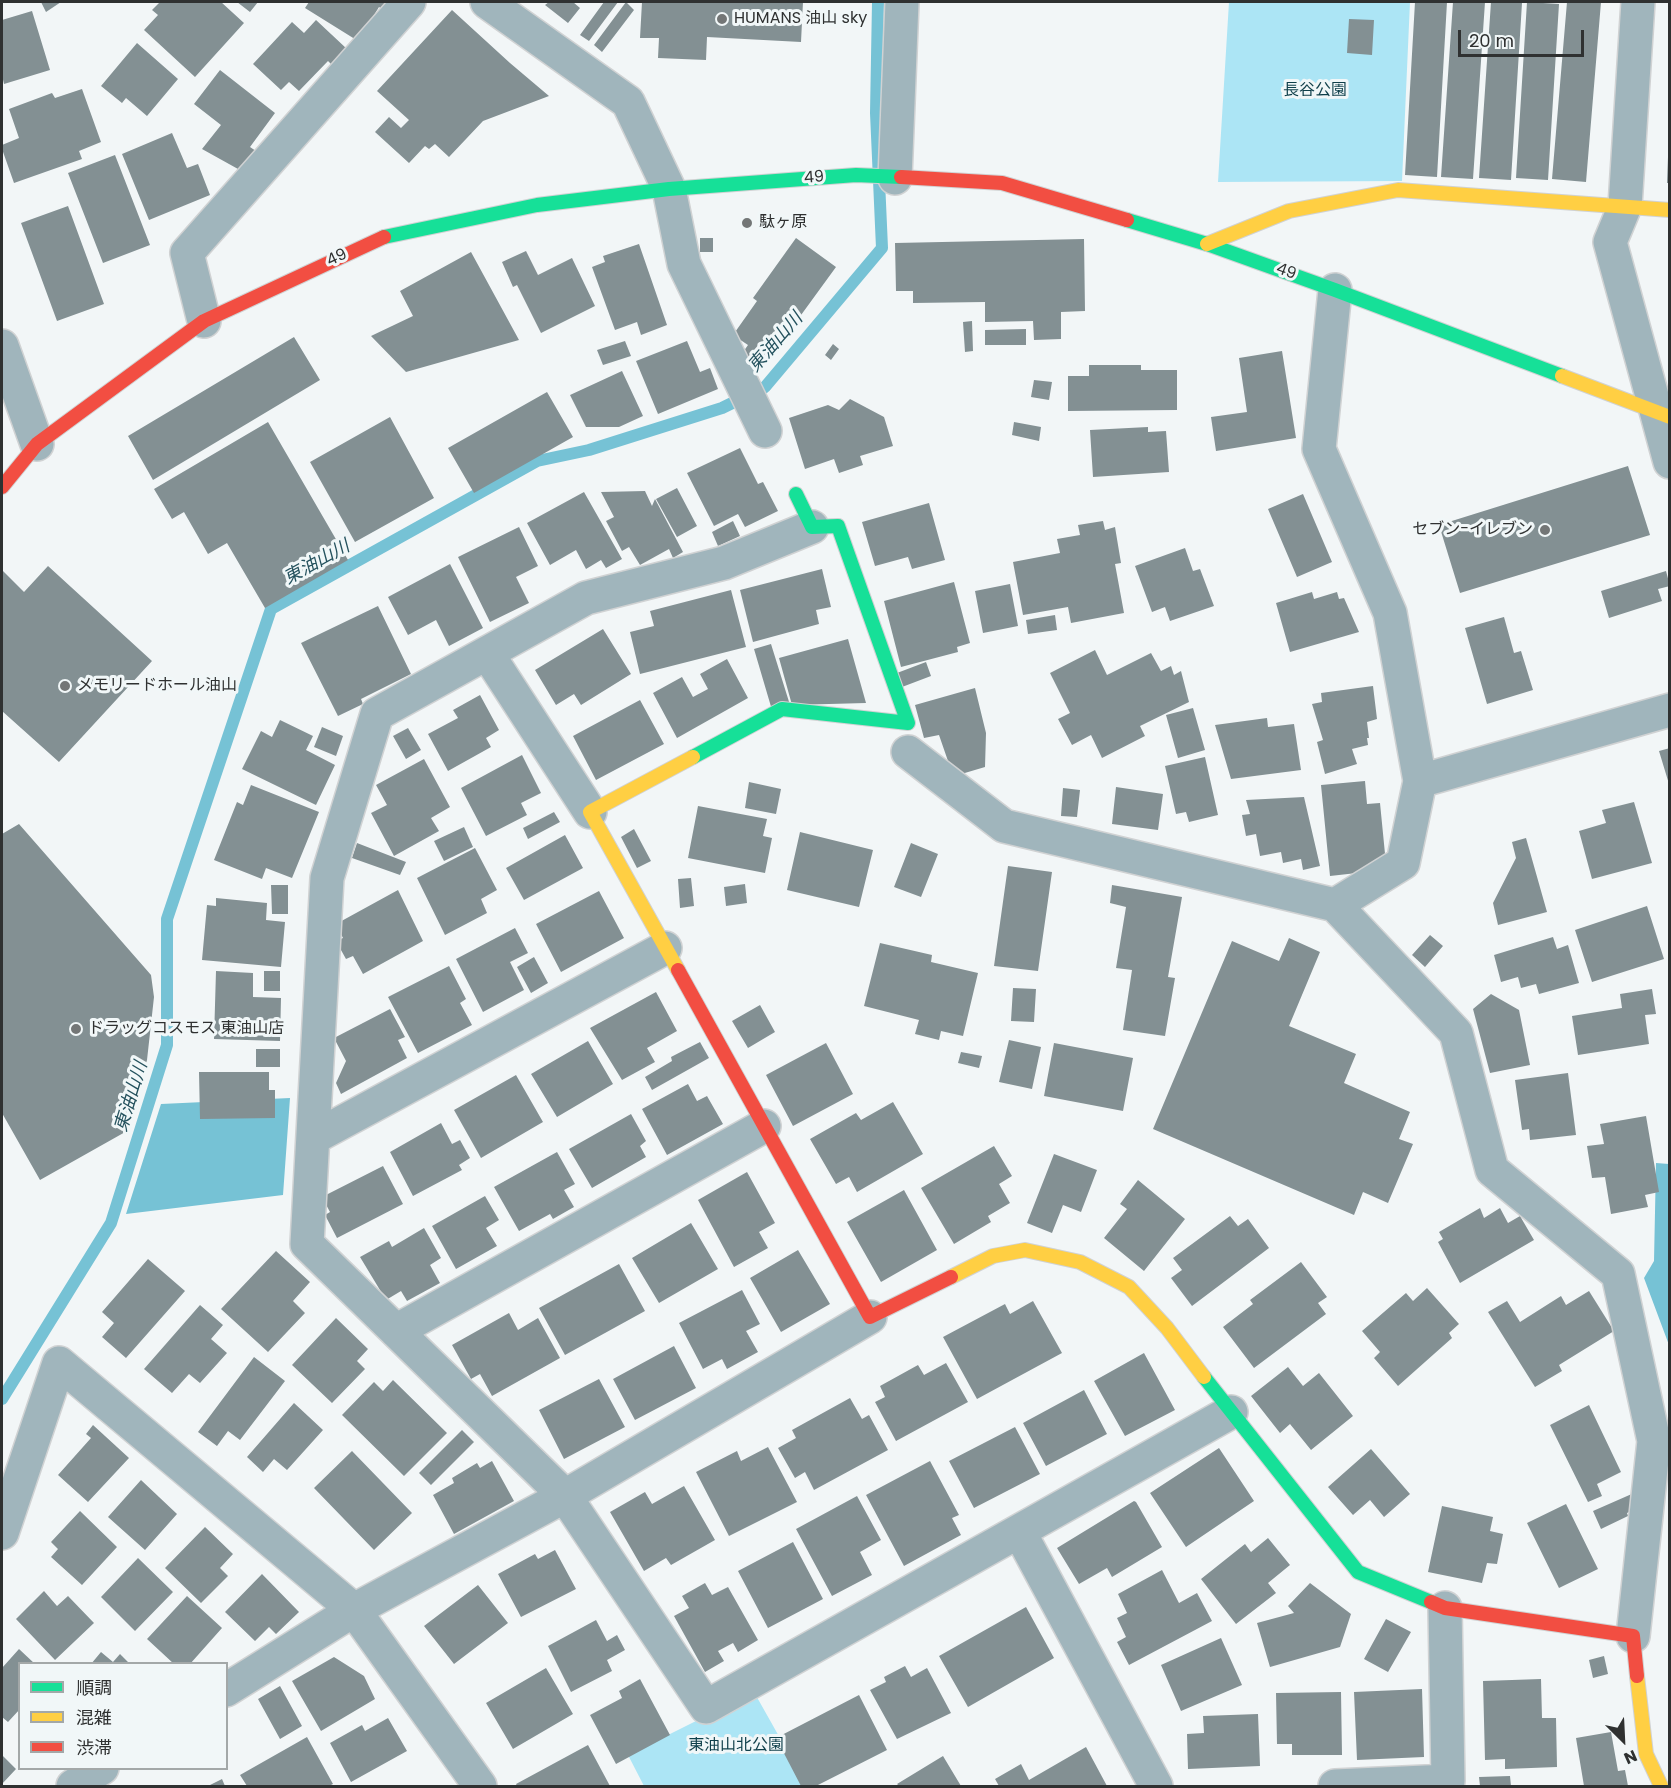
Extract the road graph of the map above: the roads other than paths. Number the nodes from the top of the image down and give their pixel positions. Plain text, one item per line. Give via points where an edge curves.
1 (409, 2) edge
2 (903, 2) edge
3 (1638, 2) edge
4 (492, 3) edge
5 (895, 178) junction
6 (669, 189) junction
7 (1625, 206) junction
8 (1670, 210) edge
9 (1207, 244) junction
10 (1335, 290) junction
11 (204, 321) junction
12 (2, 346) edge
13 (1662, 414) edge
14 (761, 424) dead end
15 (37, 444) junction
16 (1670, 462) edge
17 (2, 487) edge
18 (796, 494) dead end
19 (812, 527) junction
20 (487, 653) junction
21 (1670, 710) edge
22 (908, 752) dead end
23 (1420, 781) junction
24 (590, 812) junction
25 (1335, 905) junction
26 (665, 948) junction
27 (764, 1126) junction
28 (313, 1138) junction
29 (870, 1317) junction
30 (396, 1331) junction
31 (1230, 1412) junction
32 (565, 1496) junction
33 (1019, 1531) junction
34 (2, 1533) edge
35 (1445, 1608) junction
36 (354, 1610) junction
37 (1633, 1636) junction
38 (228, 1689) edge
39 (99, 1770) edge
40 (73, 1786) edge
41 (480, 1786) edge
42 (1156, 1786) edge
43 (1335, 1786) edge
44 (1661, 1786) edge

1 - 11 street via 187,253
2 - 5 street
3 - 7 street
4 - 6 street via 628,102
5 - 6 street, 49 / 49 via 856,175
5 - 9 street, 49 / 49 via 1002,183
6 - 11 street, 49 / 49 via 537,205 383,237
6 - 14 street via 684,264
7 - 8 street
7 - 9 street via 1398,190 1289,211
7 - 13 street via 1610,242
9 - 10 street, 49 / 49
10 - 13 street, 49 / 49
10 - 23 street via 1319,449 1390,613
11 - 15 street, 49 / 49
12 - 15 street
13 - 16 street
15 - 17 street, 49 / 49
18 - 19 street
19 - 20 street via 724,563 586,598
19 - 24 street via 838,526 908,723 782,709
20 - 24 street
20 - 28 street via 377,714 327,878
21 - 23 street
22 - 25 street via 1004,826
23 - 25 street via 1403,863
24 - 26 street
25 - 37 street via 1456,1033 1492,1170 1618,1274 1654,1442
26 - 27 street
26 - 28 street
27 - 29 street
27 - 30 street
28 - 30 street via 307,1244
29 - 31 street via 993,1256 1025,1250 1080,1262 1129,1287 1167,1328
29 - 32 street
30 - 32 street
31 - 33 street
31 - 35 street via 1358,1572
32 - 33 street via 706,1707
32 - 36 street
33 - 42 street
34 - 36 street via 59,1364
35 - 37 street
35 - 43 street via 1448,1781
36 - 38 street
36 - 41 street
37 - 44 street via 1646,1754
39 - 40 street

